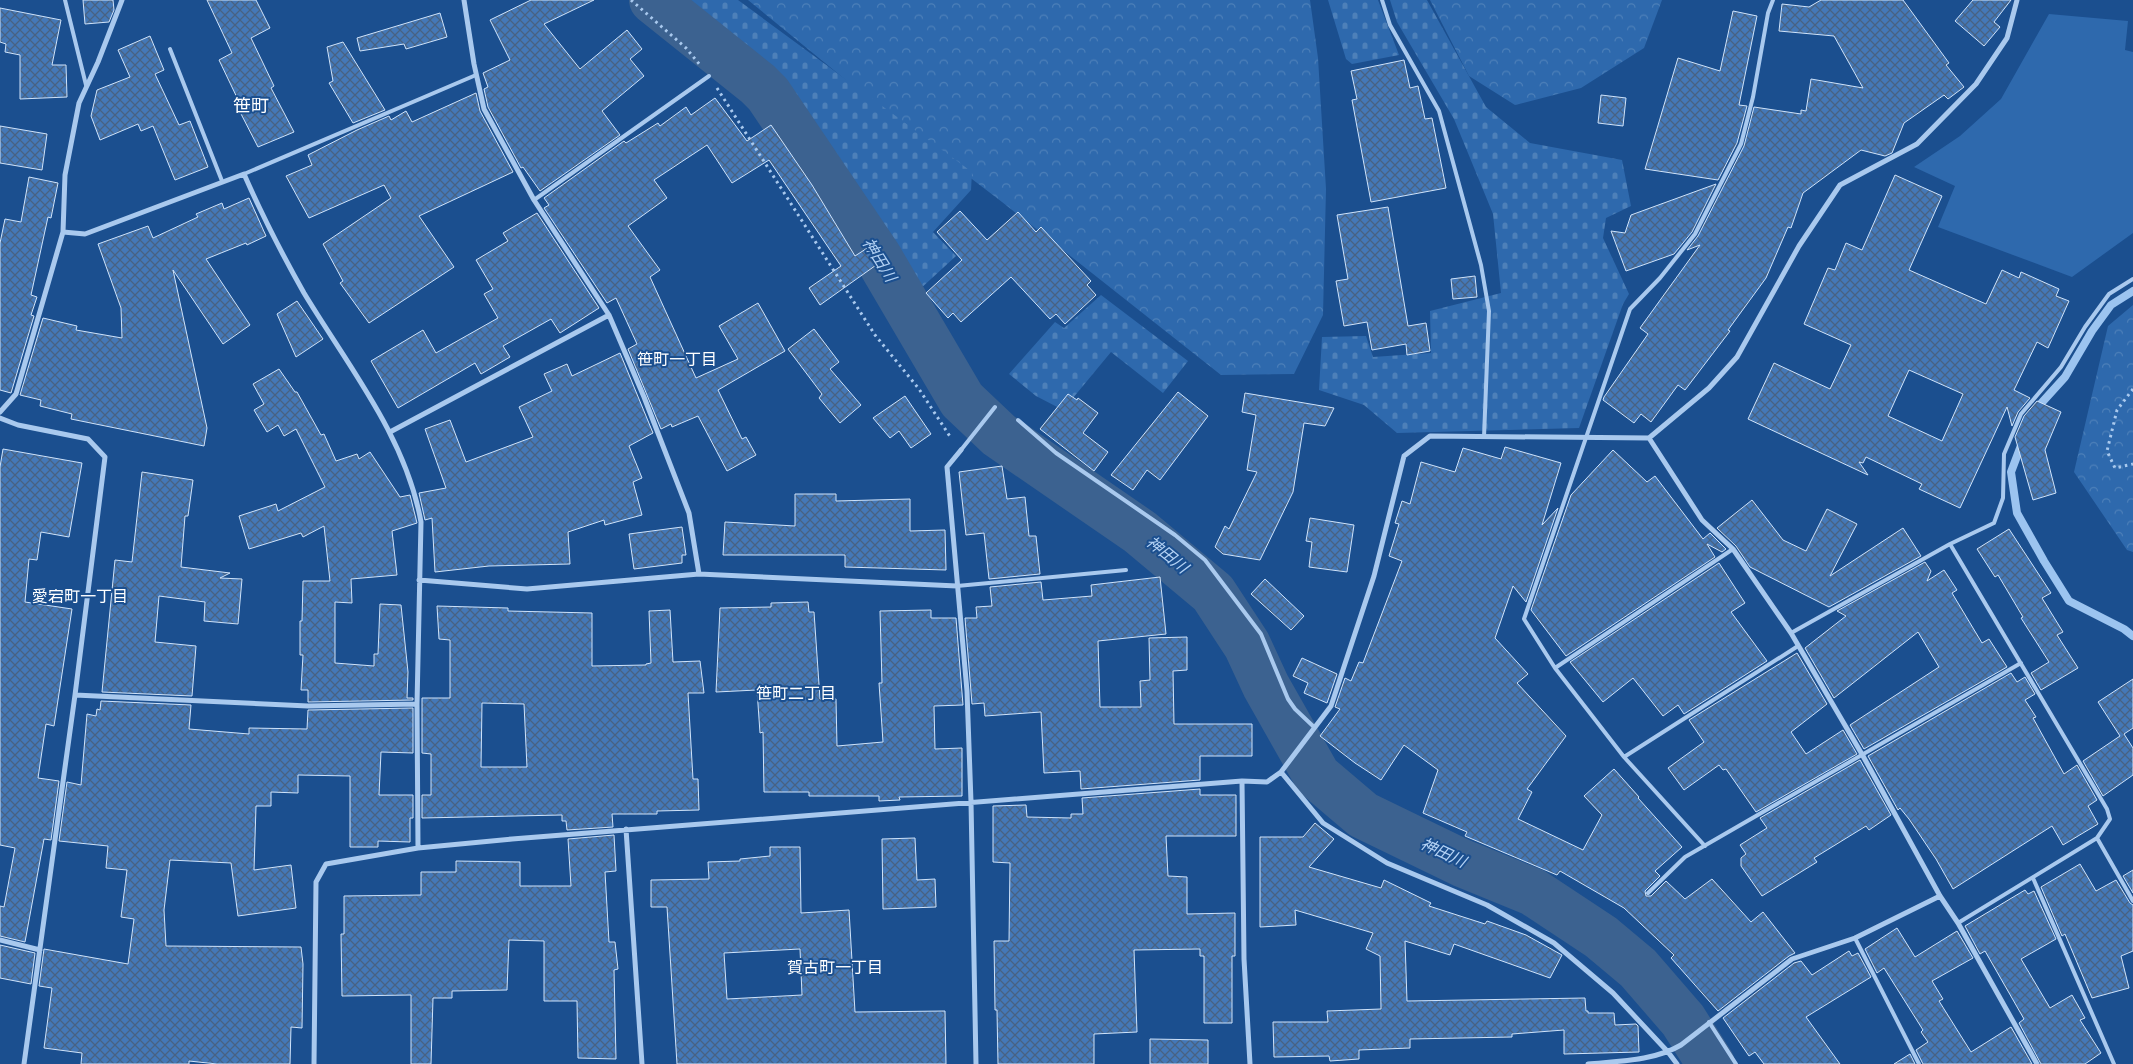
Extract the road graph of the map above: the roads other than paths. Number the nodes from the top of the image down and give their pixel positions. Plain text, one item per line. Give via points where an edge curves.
1 (65, 0) edge
2 (122, 0) edge
3 (464, 0) edge
4 (1382, 0) edge
5 (1772, 0) edge
6 (2017, 0) edge
7 (170, 50) dead end
8 (476, 75) junction
9 (709, 76) road end
10 (87, 86) junction
11 (244, 174) junction
12 (222, 181) junction
13 (534, 200) junction
14 (63, 232) junction
15 (2133, 279) edge
16 (609, 315) junction
17 (995, 407) dead end
18 (0, 412) edge
19 (0, 418) edge
20 (1018, 420) dead end
21 (390, 432) junction
22 (1484, 437) junction
23 (1584, 438) junction
24 (1649, 438) junction
25 (961, 450) joint
26 (1950, 544) junction
27 (1733, 550) junction
28 (1126, 570) dead end
29 (699, 574) junction
30 (419, 580) junction
31 (957, 586) junction
32 (1791, 633) junction
33 (1798, 646) junction
34 (2021, 663) junction
35 (1555, 668) junction
36 (75, 696) junction
37 (417, 704) junction
38 (1314, 727) junction
39 (1863, 756) junction
40 (1624, 757) junction
41 (1280, 772) junction
42 (1242, 781) junction
43 (971, 802) junction
44 (626, 829) junction
45 (2097, 838) junction
46 (1705, 846) junction
47 (418, 848) junction
48 (2033, 878) junction
49 (1648, 893) dead end
50 (1940, 896) junction
51 (2133, 901) edge
52 (1958, 923) junction
53 (1855, 938) junction
54 (0, 940) edge
55 (40, 950) junction
56 (1709, 1022) junction
57 (1668, 1052) junction
58 (24, 1064) edge
59 (314, 1064) edge
60 (642, 1064) edge
61 (976, 1064) edge
62 (1250, 1064) edge
63 (1588, 1064) edge
64 (1677, 1064) edge
65 (1736, 1064) edge
66 (1919, 1064) edge
67 (2037, 1064) edge
68 (2114, 1064) edge

1 - 10 lane
2 - 10 street
3 - 8 street
4 - 22 lane via 1390,25 1439,111 1481,265 1489,311
5 - 23 lane via 1741,144 1695,234 1630,309
6 - 24 street via 2007,38 1976,84 1917,144 1840,185 1799,246 1737,357 1709,388
7 - 12 lane
8 - 11 lane
8 - 13 street via 484,110
9 - 13 lane
10 - 14 street via 79,103 65,175
11 - 12 street
11 - 21 street via 271,233 304,292
12 - 14 street via 85,234
13 - 16 street
14 - 18 street via 16,394
15 - 26 lane via 2109,294 2061,367 2021,414 2004,454 2003,498 1994,524
16 - 21 street
16 - 29 street via 689,512
17 - 25 lane
19 - 36 street via 18,426 88,439 105,457
20 - 38 lane via 1056,453 1145,513 1205,560 1261,634 1288,699
21 - 30 street via 416,496 421,522
22 - 23 street
22 - 38 street via 1430,436 1404,456 1374,576 1331,706
23 - 24 street
23 - 35 lane via 1524,619
24 - 27 street via 1702,520
25 - 31 street via 947,467
26 - 32 lane
26 - 34 lane
27 - 32 street
27 - 35 lane
28 - 31 lane
29 - 30 street via 527,589
29 - 31 street
30 - 37 street
31 - 43 street via 967,691
32 - 33 street
33 - 39 street
33 - 40 lane
34 - 39 lane
34 - 45 lane via 2108,809 2110,819
35 - 40 lane
36 - 37 street via 308,706
36 - 55 street
37 - 47 street
38 - 41 street
39 - 46 lane
39 - 50 street
40 - 46 lane
41 - 42 street via 1267,782
41 - 57 street via 1323,823 1387,863 1487,905 1554,943 1612,993
42 - 43 street
42 - 62 street via 1244,959
43 - 44 street
43 - 61 street
44 - 47 street
44 - 60 street
45 - 48 lane
45 - 51 lane
46 - 49 lane via 1685,857
47 - 59 street via 326,864 316,882
48 - 52 lane
48 - 68 lane
50 - 52 street
50 - 53 street
52 - 67 street
53 - 56 street via 1792,958
53 - 66 lane
54 - 55 street
55 - 58 street
56 - 57 street
56 - 65 lane
57 - 63 street
57 - 64 street

